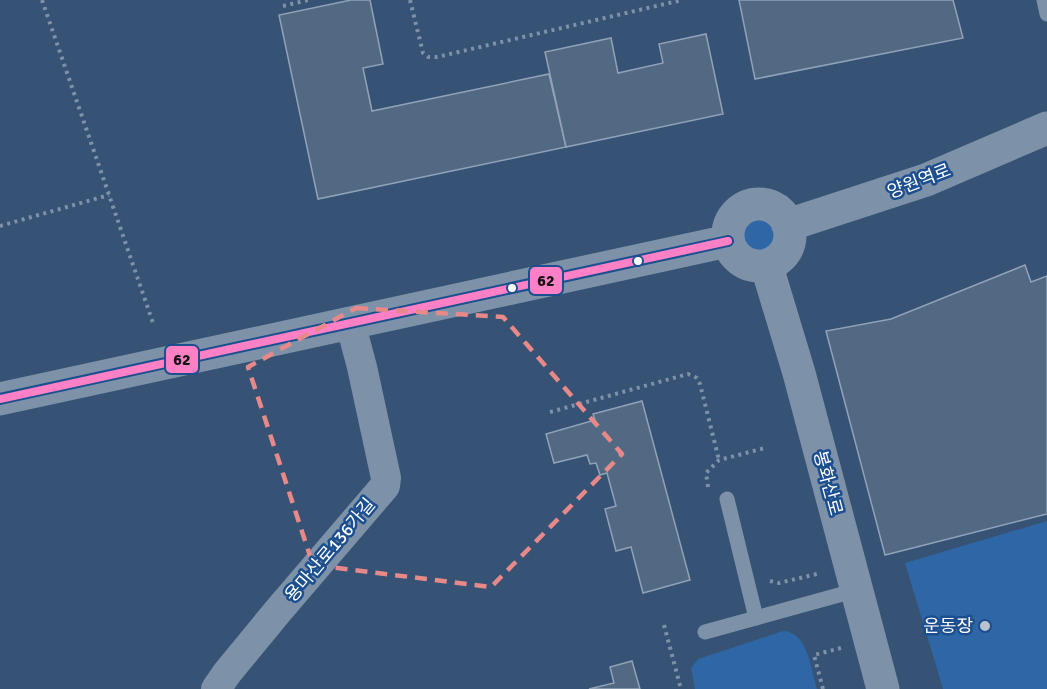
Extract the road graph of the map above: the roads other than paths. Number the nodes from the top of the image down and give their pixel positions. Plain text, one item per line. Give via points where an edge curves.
1 (1044, 0) edge
2 (1047, 14) edge
3 (1047, 128) edge
4 (788, 225) junction
5 (728, 241) junction
6 (769, 271) junction
7 (350, 322) junction
8 (0, 399) edge
9 (727, 499) dead end
10 (857, 590) junction
11 (756, 618) junction
12 (705, 632) dead end
13 (216, 689) edge
14 (883, 689) edge

1 - 2 lane
3 - 4 street, 양원역로 via 915,184
4 - 5 street via 783,216 766,205 756,204 737,213 731,221
4 - 6 street via 789,245
5 - 6 street via 738,259
5 - 7 street
6 - 10 street, 봉화산로
7 - 8 street
7 - 13 street, 용마산로136가길 via 385,486
9 - 11 lane
10 - 11 lane
10 - 14 street, 봉화산로
11 - 12 lane

